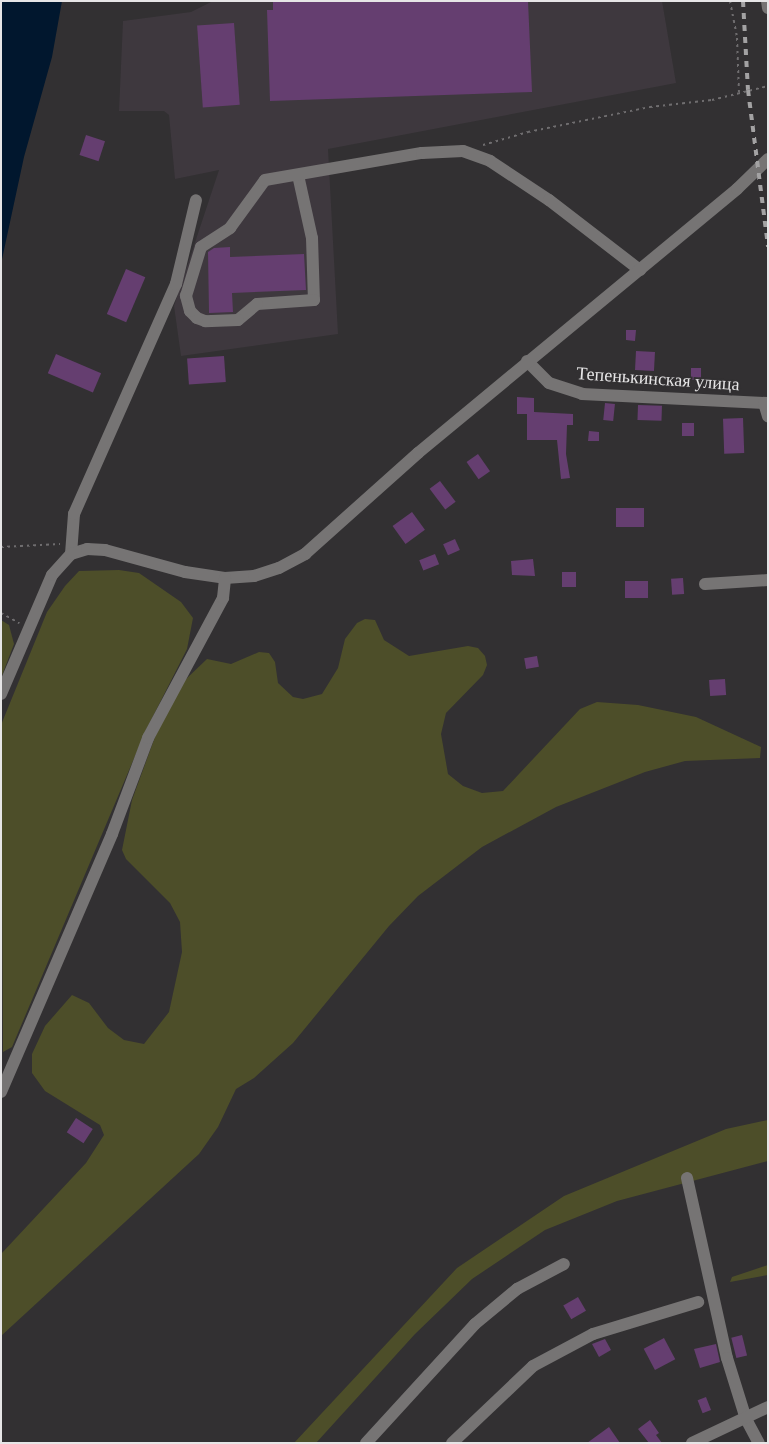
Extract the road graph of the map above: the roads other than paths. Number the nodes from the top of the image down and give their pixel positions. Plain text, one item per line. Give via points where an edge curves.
1 (767, 1) edge
2 (768, 8) edge
3 (768, 159) edge
4 (298, 175) junction
5 (196, 200) dead end
6 (640, 270) junction
7 (527, 361) junction
8 (766, 403) edge
9 (768, 416) edge
10 (72, 549) junction
11 (225, 578) junction
12 (768, 580) edge
13 (705, 584) dead end
14 (1, 694) edge
15 (1, 1092) edge
16 (687, 1178) dead end
17 (564, 1264) dead end
18 (698, 1302) dead end
19 (768, 1407) edge
20 (746, 1419) junction
21 (366, 1443) edge
22 (452, 1443) edge
23 (692, 1443) edge
24 (759, 1443) edge

1 - 2 street
3 - 6 street
4 - 4 street via 264,180 230,228 202,248 186,296 190,311 197,318 206,321 238,320 257,304 314,300 312,238
4 - 6 street via 422,153 476,154 549,200
5 - 10 street via 176,284 74,514
6 - 7 street
7 - 8 street, Тепенькинская улица via 548,383 582,394
7 - 11 street via 305,554 279,568 254,576
8 - 9 street
10 - 11 street via 105,550 185,572
10 - 14 street via 52,575
11 - 15 street via 223,598 207,633 148,738 109,842
12 - 13 street
16 - 20 street via 727,1358
17 - 21 street via 517,1289 475,1324
18 - 22 street via 593,1334 533,1366
19 - 20 street
20 - 23 street
20 - 24 street

